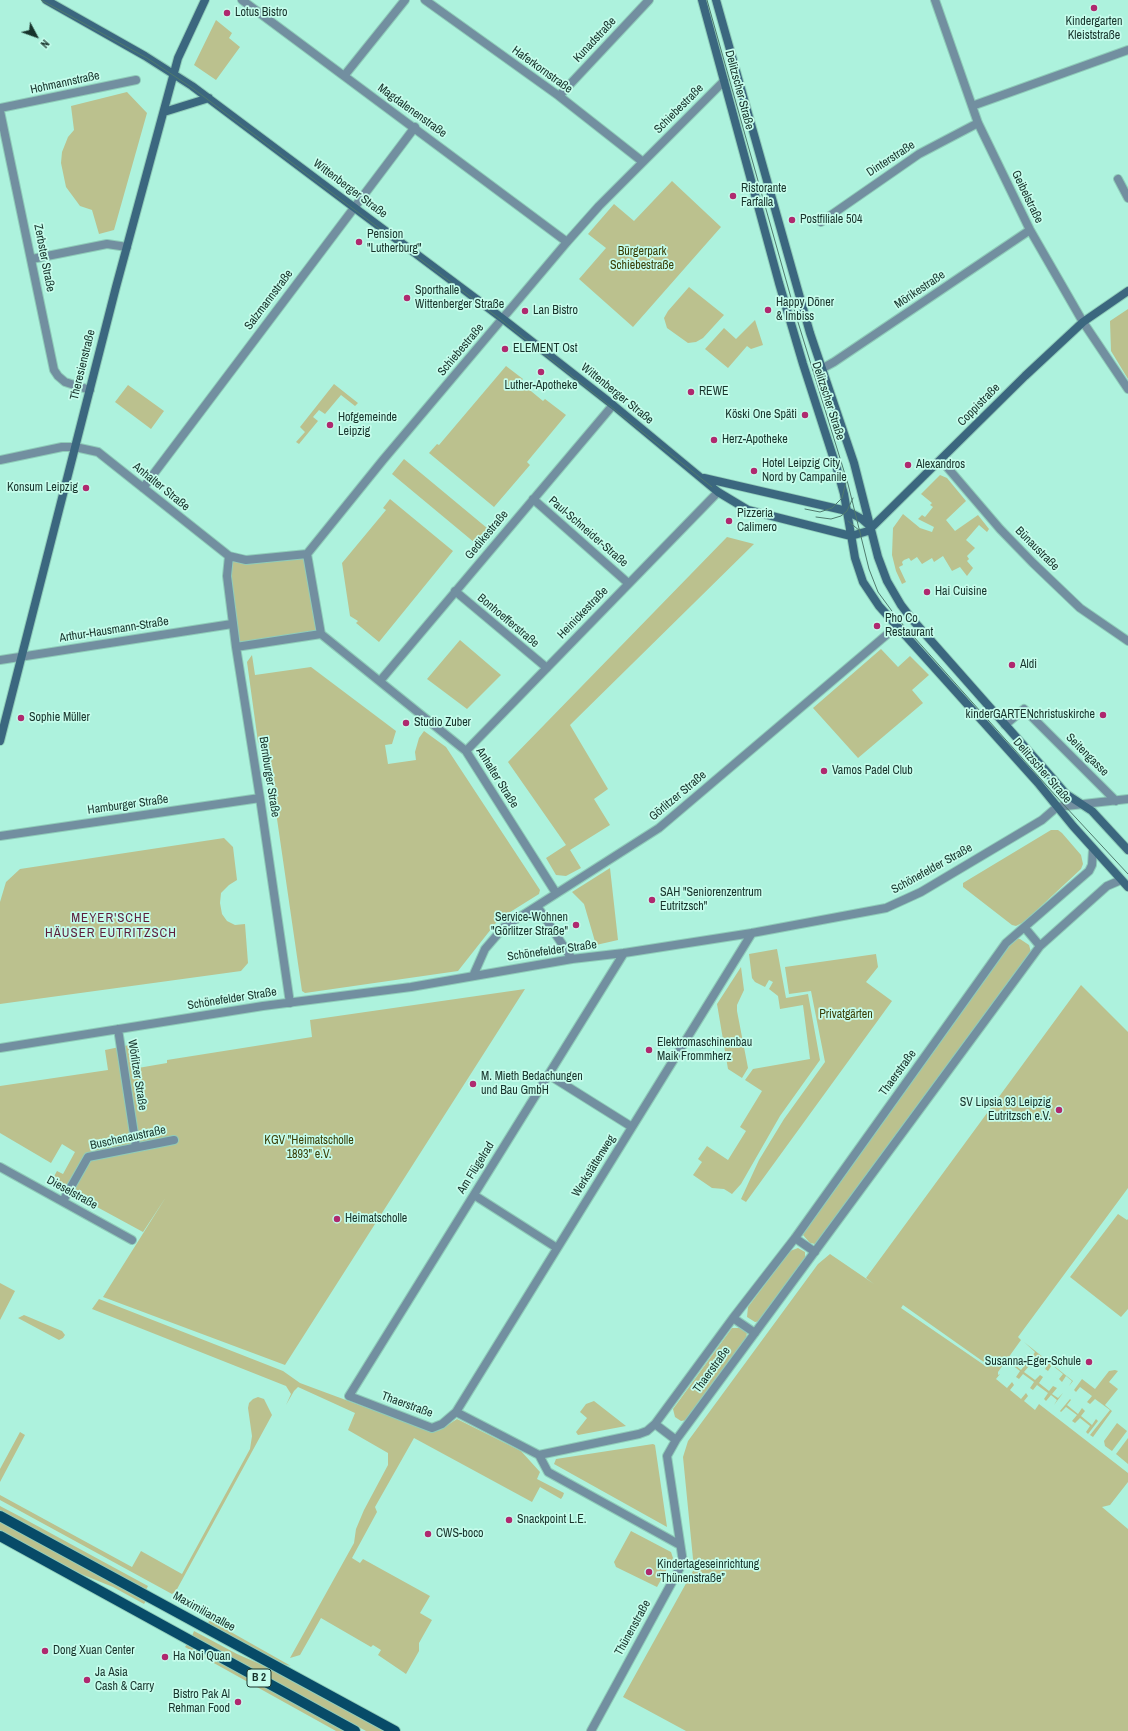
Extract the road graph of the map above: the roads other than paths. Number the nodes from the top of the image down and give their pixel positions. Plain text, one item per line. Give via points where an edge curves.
1 (46, 0) edge
2 (205, 0) edge
3 (242, 0) edge
4 (405, 0) edge
5 (425, 0) edge
6 (649, 0) edge
7 (702, 0) edge
8 (716, 0) edge
9 (934, 0) edge
10 (1128, 50) edge
11 (174, 73) junction
12 (344, 76) junction
13 (136, 80) dead end
14 (724, 81) junction
15 (559, 96) junction
16 (209, 98) junction
17 (972, 106) junction
18 (0, 109) edge
19 (164, 112) junction
20 (978, 123) junction
21 (415, 127) junction
22 (643, 162) junction
23 (1118, 179) dead end
24 (1128, 198) edge
25 (354, 207) junction
26 (821, 222) dead end
27 (1030, 230) junction
28 (567, 242) junction
29 (127, 247) junction
30 (32, 259) junction
31 (1128, 291) edge
32 (503, 319) junction
33 (1083, 322) junction
34 (823, 368) junction
35 (1128, 389) edge
36 (90, 390) junction
37 (612, 405) junction
38 (75, 447) junction
39 (0, 460) edge
40 (941, 460) junction
41 (701, 478) junction
42 (143, 488) junction
43 (718, 492) junction
44 (533, 499) junction
45 (847, 511) junction
46 (872, 529) junction
47 (851, 536) junction
48 (307, 554) junction
49 (229, 556) junction
50 (628, 583) junction
51 (455, 591) junction
52 (232, 624) junction
53 (897, 626) junction
54 (321, 634) junction
55 (1128, 640) edge
56 (236, 647) junction
57 (22, 656) junction
58 (0, 660) edge
59 (547, 668) junction
60 (380, 680) junction
61 (1005, 725) junction
62 (0, 741) edge
63 (466, 751) junction
64 (260, 798) junction
65 (1128, 799) edge
66 (1116, 801) junction
67 (1081, 804) junction
68 (1057, 807) junction
69 (0, 836) edge
70 (1094, 849) junction
71 (1128, 850) edge
72 (1121, 880) junction
73 (1128, 887) edge
74 (556, 893) junction
75 (537, 906) junction
76 (1025, 928) junction
77 (752, 933) junction
78 (1040, 946) junction
79 (624, 953) junction
80 (572, 960) junction
81 (473, 976) junction
82 (290, 1003) junction
83 (118, 1029) junction
84 (0, 1048) edge
85 (549, 1075) junction
86 (632, 1127) junction
87 (174, 1140) dead end
88 (136, 1147) junction
89 (0, 1167) edge
90 (474, 1195) junction
91 (63, 1200) junction
92 (795, 1238) junction
93 (132, 1240) dead end
94 (557, 1248) junction
95 (815, 1252) junction
96 (733, 1318) junction
97 (755, 1333) junction
98 (349, 1396) joint
99 (456, 1412) junction
100 (655, 1424) junction
101 (676, 1440) junction
102 (539, 1456) junction
103 (0, 1516) edge
104 (0, 1536) edge
105 (680, 1545) junction
106 (356, 1731) edge
107 (395, 1731) edge
108 (591, 1731) edge

1 - 11 main road, Wittenberger Straße
2 - 11 main road, Theresienstraße via 178,58
3 - 12 street, Magdalenenstraße
4 - 12 street
5 - 15 street, Haferkornstraße
6 - 15 street, Kunadstraße
7 - 14 main road, Delitzscher Straße
8 - 34 main road, Delitzscher Straße via 810,333
9 - 17 street, Geibelstraße
10 - 17 street
11 - 16 main road, Wittenberger Straße
11 - 19 main road, Theresienstraße
12 - 21 street, Magdalenenstraße
13 - 18 street, Hohmannstraße
14 - 22 street, Schiebestraße
14 - 45 main road, Delitzscher Straße via 781,290 837,469
15 - 22 street, Haferkornstraße
16 - 19 main road
16 - 25 main road, Wittenberger Straße
17 - 20 street, Geibelstraße
18 - 30 street, Zerbster Straße
19 - 29 main road, Theresienstraße
20 - 26 street, Dinterstraße via 920,154
20 - 27 street, Geibelstraße
21 - 25 street, Salzmannstraße
21 - 28 street, Magdalenenstraße
22 - 28 street, Schiebestraße
23 - 24 street
25 - 32 main road, Wittenberger Straße
25 - 42 street, Salzmannstraße
27 - 33 street, Geibelstraße
27 - 34 street, Mörikestraße
28 - 32 street, Schiebestraße
29 - 30 street via 107,244
29 - 36 main road, Theresienstraße
30 - 36 street, Zerbster Straße via 52,362 58,376
31 - 33 main road, Coppistraße
32 - 37 main road, Wittenberger Straße
32 - 48 street, Schiebestraße
33 - 35 street, Geibelstraße
33 - 40 main road, Coppistraße
34 - 46 main road, Delitzscher Straße
36 - 38 main road, Theresienstraße
37 - 41 main road, Wittenberger Straße
37 - 44 street, Gedikestraße
38 - 39 street, Anhalter Straße via 62,447
38 - 42 street, Anhalter Straße via 98,452
38 - 57 main road, Theresienstraße
40 - 46 main road, Coppistraße
40 - 55 street, Bünaustraße via 1033,563 1080,608
41 - 43 main road, Wittenberger Straße
41 - 45 main road, Wittenberger Straße
42 - 49 street, Anhalter Straße
43 - 47 main road, Wittenberger Straße via 748,510
43 - 50 street, Heinickestraße
44 - 50 street, Paul-Schneider-Straße
44 - 51 street, Gedikestraße
45 - 46 main road, Wittenberger Straße via 862,518
45 - 47 main road, Delitzscher Straße
46 - 47 main road, Coppistraße
46 - 61 main road, Delitzscher Straße via 882,569 901,605
47 - 53 main road, Delitzscher Straße via 862,582
48 - 49 street via 246,560
48 - 54 street
49 - 52 street, Bernburger Straße via 227,576
50 - 59 street, Heinickestraße
51 - 59 street, Bonhoefferstraße
51 - 60 street, Gedikestraße
52 - 56 street, Bernburger Straße
52 - 57 street, Arthur-Hausmann-Straße
53 - 68 main road, Delitzscher Straße
53 - 74 street, Görlitzer Straße via 659,828
54 - 56 street
54 - 60 street, Anhalter Straße
56 - 64 street, Bernburger Straße
57 - 58 street, Arthur-Hausmann-Straße
57 - 62 main road, Theresienstraße
59 - 63 street, Heinickestraße
60 - 63 street, Anhalter Straße
61 - 66 street, Seitengasse via 1024,709
61 - 67 main road, Delitzscher Straße via 1066,794
63 - 74 street, Anhalter Straße
64 - 69 street, Hamburger Straße
64 - 82 street, Bernburger Straße
65 - 66 street
66 - 67 street
67 - 68 street
67 - 71 main road, Delitzscher Straße via 1092,811
68 - 70 main road, Delitzscher Straße
68 - 77 street, Schönefelder Straße via 1042,820 921,892 886,908
70 - 72 main road, Delitzscher Straße
70 - 76 street, Thaerstraße via 1089,871
72 - 73 main road, Delitzscher Straße
72 - 78 street, Thaerstraße via 1107,886
74 - 75 street, Görlitzer Straße
75 - 80 street
75 - 81 street, Görlitzer Straße via 504,927 485,949
76 - 78 street
76 - 92 street, Thaerstraße via 1006,943
77 - 79 street, Schönefelder Straße
77 - 86 street, Werkstättenweg
78 - 95 street, Thaerstraße
79 - 80 street, Schönefelder Straße
79 - 85 street, Am Flügelrad
80 - 81 street, Schönefelder Straße
81 - 82 street, Schönefelder Straße
82 - 83 street, Schönefelder Straße
83 - 84 street, Schönefelder Straße
83 - 88 street, Wörlitzer Straße
85 - 86 street
85 - 90 street, Am Flügelrad
86 - 94 street, Werkstättenweg
87 - 88 street, Buschenaustraße
88 - 91 street, Buschenaustraße via 88,1157
89 - 91 street, Dieselstraße
90 - 94 street
90 - 98 street, Am Flügelrad
91 - 93 street, Dieselstraße
92 - 95 street
92 - 96 street, Thaerstraße
94 - 99 street, Werkstättenweg
95 - 97 street, Thaerstraße
96 - 97 street
96 - 100 street, Thaerstraße
97 - 101 street, Thaerstraße
98 - 99 street, Thaerstraße via 432,1428 442,1424
99 - 102 street
100 - 101 street
100 - 102 street, Thaerstraße via 639,1434
101 - 105 street, Thünenstraße via 667,1456
102 - 105 street via 548,1472
103 - 107 main road, Maximilianallee / B 2
104 - 106 main road, B 2
105 - 108 street, Thünenstraße via 683,1562

